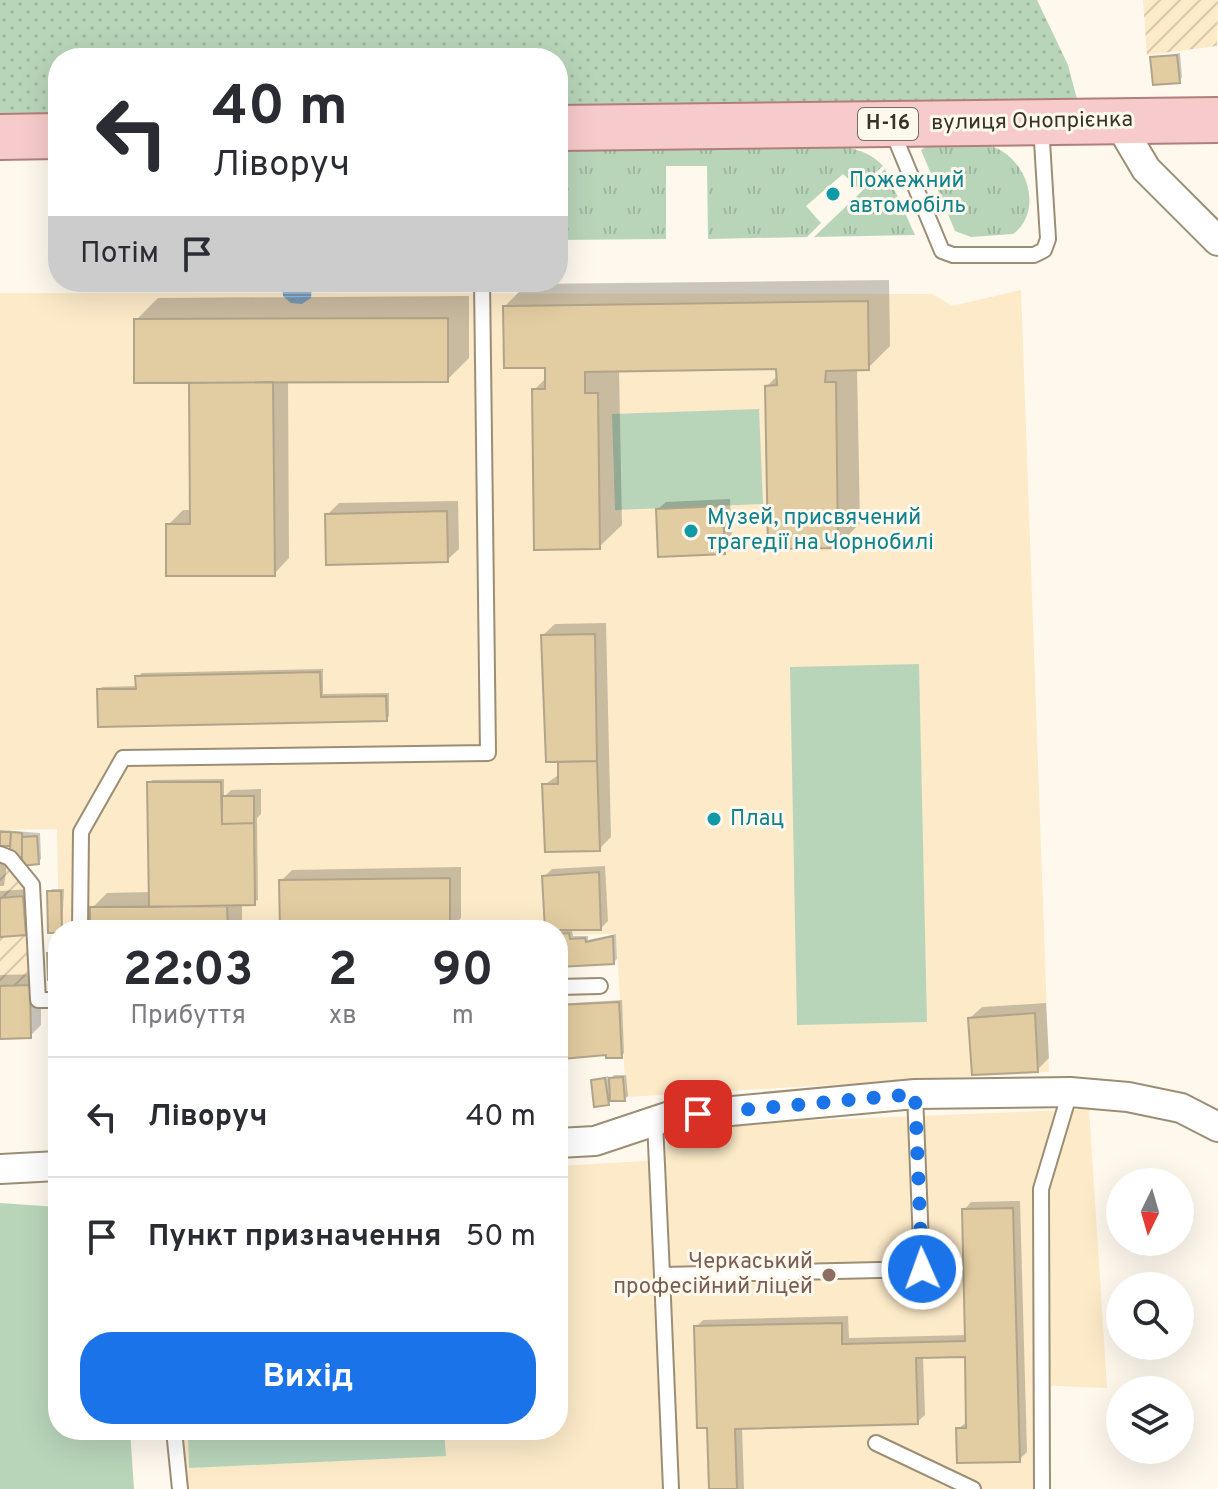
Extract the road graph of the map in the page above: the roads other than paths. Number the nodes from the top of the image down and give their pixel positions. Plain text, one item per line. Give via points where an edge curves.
1 (1117, 120) junction
2 (1218, 120) edge
3 (1041, 121) junction
4 (889, 124) junction
5 (568, 128) edge
6 (48, 136) edge
7 (0, 137) edge
8 (1218, 241) edge
9 (482, 292) edge
10 (0, 854) edge
11 (80, 920) edge
12 (600, 986) dead end
13 (568, 987) edge
14 (48, 1000) edge
15 (1070, 1092) junction
16 (915, 1094) junction
17 (655, 1121) junction
18 (1218, 1127) edge
19 (568, 1142) edge
20 (48, 1167) edge
21 (0, 1169) edge
22 (662, 1275) junction
23 (175, 1440) edge
24 (876, 1443) dead end
25 (180, 1489) edge
26 (671, 1489) edge
27 (973, 1489) edge
28 (1042, 1489) edge

1 - 2 main road, вулиця Онопрієнка / Н-16
1 - 3 main road, вулиця Онопрієнка / Н-16
1 - 8 street via 1146,169
3 - 4 main road, вулиця Онопрієнка / Н-16
3 - 4 lane via 1048,239 1044,250 1034,255 942,251
4 - 5 main road, вулиця Онопрієнка / Н-16
6 - 7 main road
9 - 11 lane via 488,753 123,758 81,832
10 - 14 lane via 10,858 32,885 38,1000
12 - 13 lane
15 - 16 street
15 - 18 street via 1181,1108
15 - 28 lane via 1041,1189
16 - 17 street
16 - 22 lane via 922,1269
17 - 19 street via 595,1141
17 - 22 lane
20 - 21 street
22 - 26 lane
23 - 25 lane
24 - 27 lane

